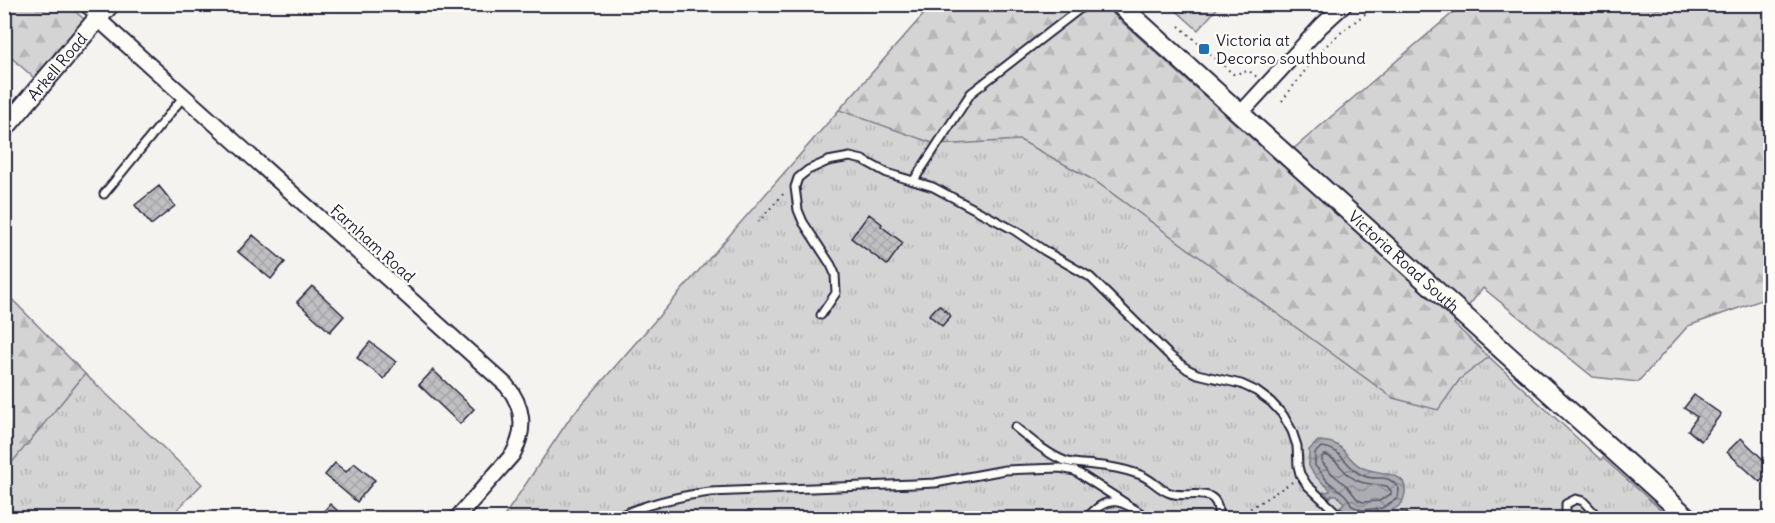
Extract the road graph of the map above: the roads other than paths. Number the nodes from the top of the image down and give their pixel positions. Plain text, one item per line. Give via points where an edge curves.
1 (80, 4) edge
2 (110, 4) edge
3 (1086, 4) edge
4 (1119, 4) edge
5 (1345, 4) edge
6 (98, 19) junction
7 (184, 96) junction
8 (1240, 114) junction
9 (10, 120) edge
10 (914, 180) junction
11 (104, 194) dead end
12 (821, 315) dead end
13 (1015, 427) dead end
14 (1125, 503) junction
15 (457, 519) edge
16 (614, 519) edge
17 (1087, 519) edge
18 (1148, 519) edge
19 (1218, 519) edge
20 (1347, 519) edge
21 (1393, 519) edge
22 (1405, 519) edge
23 (1566, 519) edge
24 (1599, 519) edge
25 (1688, 519) edge

1 - 6 lane
2 - 6 main road, Arkell Road
3 - 10 lane via 971,93
4 - 8 main road, Victoria Road South
5 - 8 street
6 - 7 street, Farnham Road
6 - 9 main road, Arkell Road
7 - 11 lane
7 - 15 street, Farnham Road via 515,396 522,418 519,443
8 - 25 main road, Victoria Road South
10 - 12 lane via 850,157 816,166 798,178 798,210 835,274 836,293
10 - 20 lane via 1014,230 1090,277 1187,369 1256,391 1283,415 1292,431 1298,466 1307,485
13 - 19 lane via 1065,461 1139,474 1175,495 1207,495 1214,500
14 - 16 lane via 1075,471 1030,468 925,484 710,492 640,508
14 - 17 lane via 1106,504
14 - 18 lane
21 - 22 lane
23 - 24 lane via 1566,504 1576,499 1583,501

